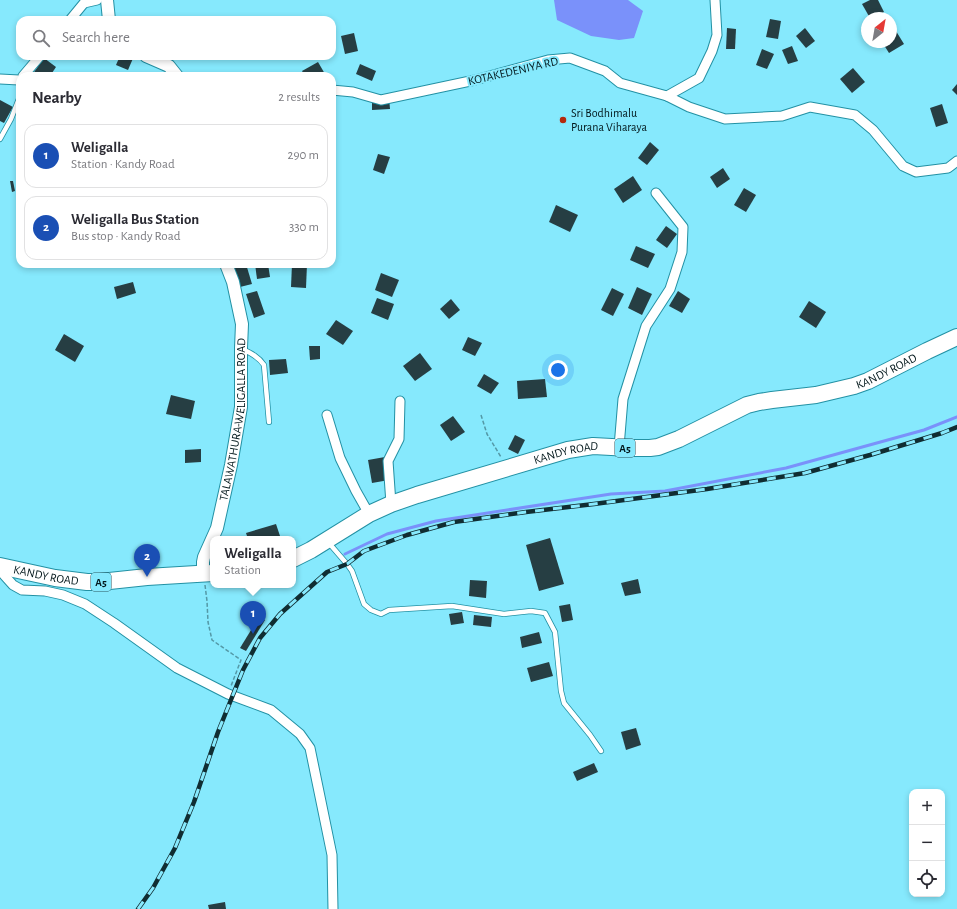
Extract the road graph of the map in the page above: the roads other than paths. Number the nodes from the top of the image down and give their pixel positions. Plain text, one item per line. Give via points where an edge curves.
1 (97, 0) edge
2 (107, 0) edge
3 (715, 0) edge
4 (73, 16) edge
5 (109, 16) edge
6 (37, 60) edge
7 (155, 60) edge
8 (27, 72) edge
9 (173, 72) edge
10 (0, 79) edge
11 (16, 80) edge
12 (336, 90) edge
13 (667, 96) junction
14 (16, 107) edge
15 (0, 139) edge
16 (957, 161) edge
17 (656, 193) dead end
18 (228, 268) edge
19 (957, 337) edge
20 (241, 348) junction
21 (400, 401) dead end
22 (327, 415) dead end
23 (269, 422) dead end
24 (619, 447) junction
25 (391, 504) junction
26 (369, 514) junction
27 (213, 536) edge
28 (327, 541) junction
29 (210, 544) edge
30 (296, 558) edge
31 (0, 566) edge
32 (0, 569) edge
33 (208, 573) edge
34 (601, 751) dead end
35 (333, 909) edge

1 - 4 street via 84,3
2 - 5 street
3 - 13 street via 717,35 699,78
6 - 8 street
7 - 9 street via 169,66
10 - 11 street
12 - 13 street, KOTAKEDENIYA RD via 381,100 475,80 548,60 570,58 605,71 620,83
13 - 16 street, KOTAKEDENIYA RD via 689,107 725,119 782,116 810,106 855,115 872,130 903,166 916,172 948,168
14 - 15 lane
17 - 24 street via 683,227 682,252 670,289 646,326 623,399
18 - 20 street, TALAWATHURA-WELIGALLA ROAD via 242,324
19 - 24 highway, KANDY ROAD / A5 via 854,386 816,395 747,405 658,447
20 - 23 lane via 256,356 264,365
20 - 27 street, TALAWATHURA-WELIGALLA ROAD via 241,407 231,464
21 - 25 street via 398,439 388,461
22 - 26 street via 340,458
24 - 25 highway, KANDY ROAD / A5 via 598,446 568,450
25 - 26 highway, KANDY ROAD / A5
26 - 28 highway, KANDY ROAD / A5
28 - 30 highway, KANDY ROAD / A5
28 - 34 lane via 352,571 364,604 381,614 389,610 452,606 504,614 531,611 545,613 556,632 564,703
29 - 33 street, TALAWATHURA-WELIGALLA ROAD via 202,562
31 - 33 highway, KANDY ROAD / A5 via 87,582
32 - 35 street via 13,585 22,590 45,591 85,604 177,668 228,694 271,710 300,734 310,748 332,855

